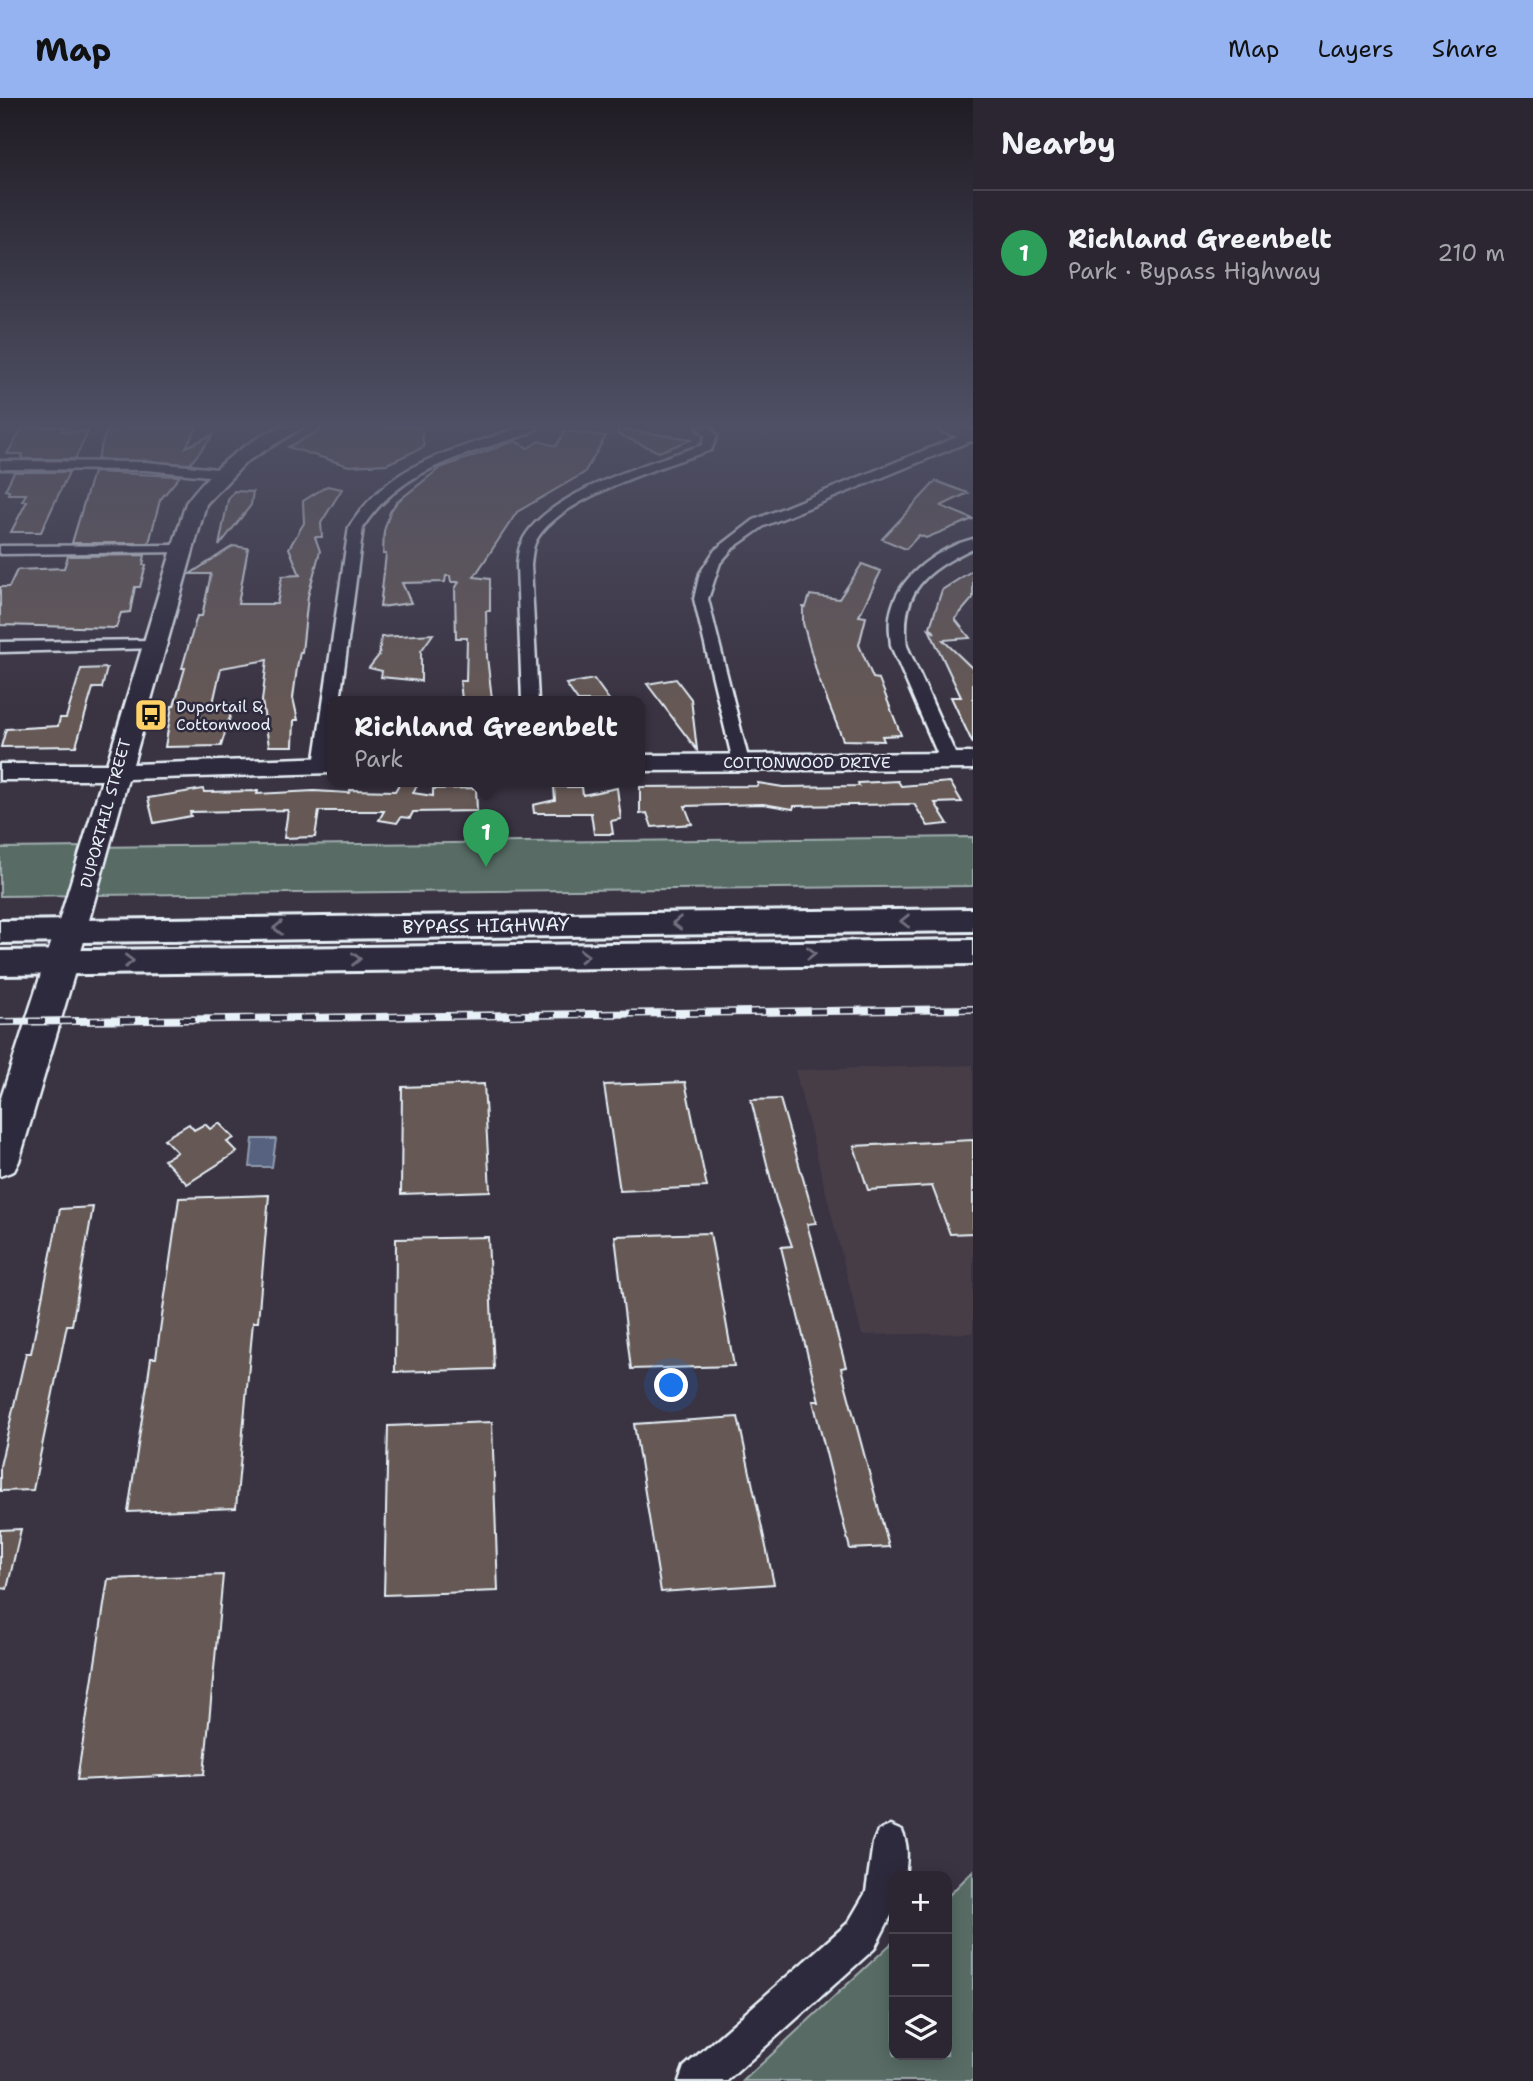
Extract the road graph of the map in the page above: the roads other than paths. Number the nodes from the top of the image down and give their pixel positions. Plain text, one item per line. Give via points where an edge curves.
1 (191, 520) edge
2 (360, 520) edge
3 (547, 520) edge
4 (767, 520) edge
5 (973, 543) edge
6 (182, 549) junction
7 (0, 550) edge
8 (152, 645) junction
9 (0, 647) edge
10 (335, 696) edge
11 (530, 696) edge
12 (740, 762) junction
13 (962, 762) edge
14 (645, 763) edge
15 (327, 765) edge
16 (0, 772) edge
17 (115, 772) junction
18 (973, 920) edge
19 (0, 932) edge
20 (66, 946) junction
21 (973, 952) edge
22 (0, 963) edge
23 (0, 1161) edge
24 (890, 1843) dead end
25 (698, 2081) edge

1 - 6 main road, DUPORTAIL STREET
2 - 10 street
3 - 11 street via 528,543 524,565
4 - 12 street via 733,539 703,578 701,599
5 - 13 street via 922,572 897,609 895,628 899,646
6 - 7 street
6 - 8 main road, DUPORTAIL STREET
8 - 9 street
8 - 17 main road, DUPORTAIL STREET
12 - 13 main road, COTTONWOOD DRIVE
12 - 14 main road, COTTONWOOD DRIVE
15 - 17 main road
16 - 17 main road
17 - 20 main road, DUPORTAIL STREET
18 -> 20 highway, BYPASS HIGHWAY
19 - 20 highway, BYPASS HIGHWAY
20 -> 21 highway, BYPASS HIGHWAY
20 - 22 highway, BYPASS HIGHWAY
20 - 23 main road, DUPORTAIL STREET
24 - 25 street via 888,1883 861,1937

